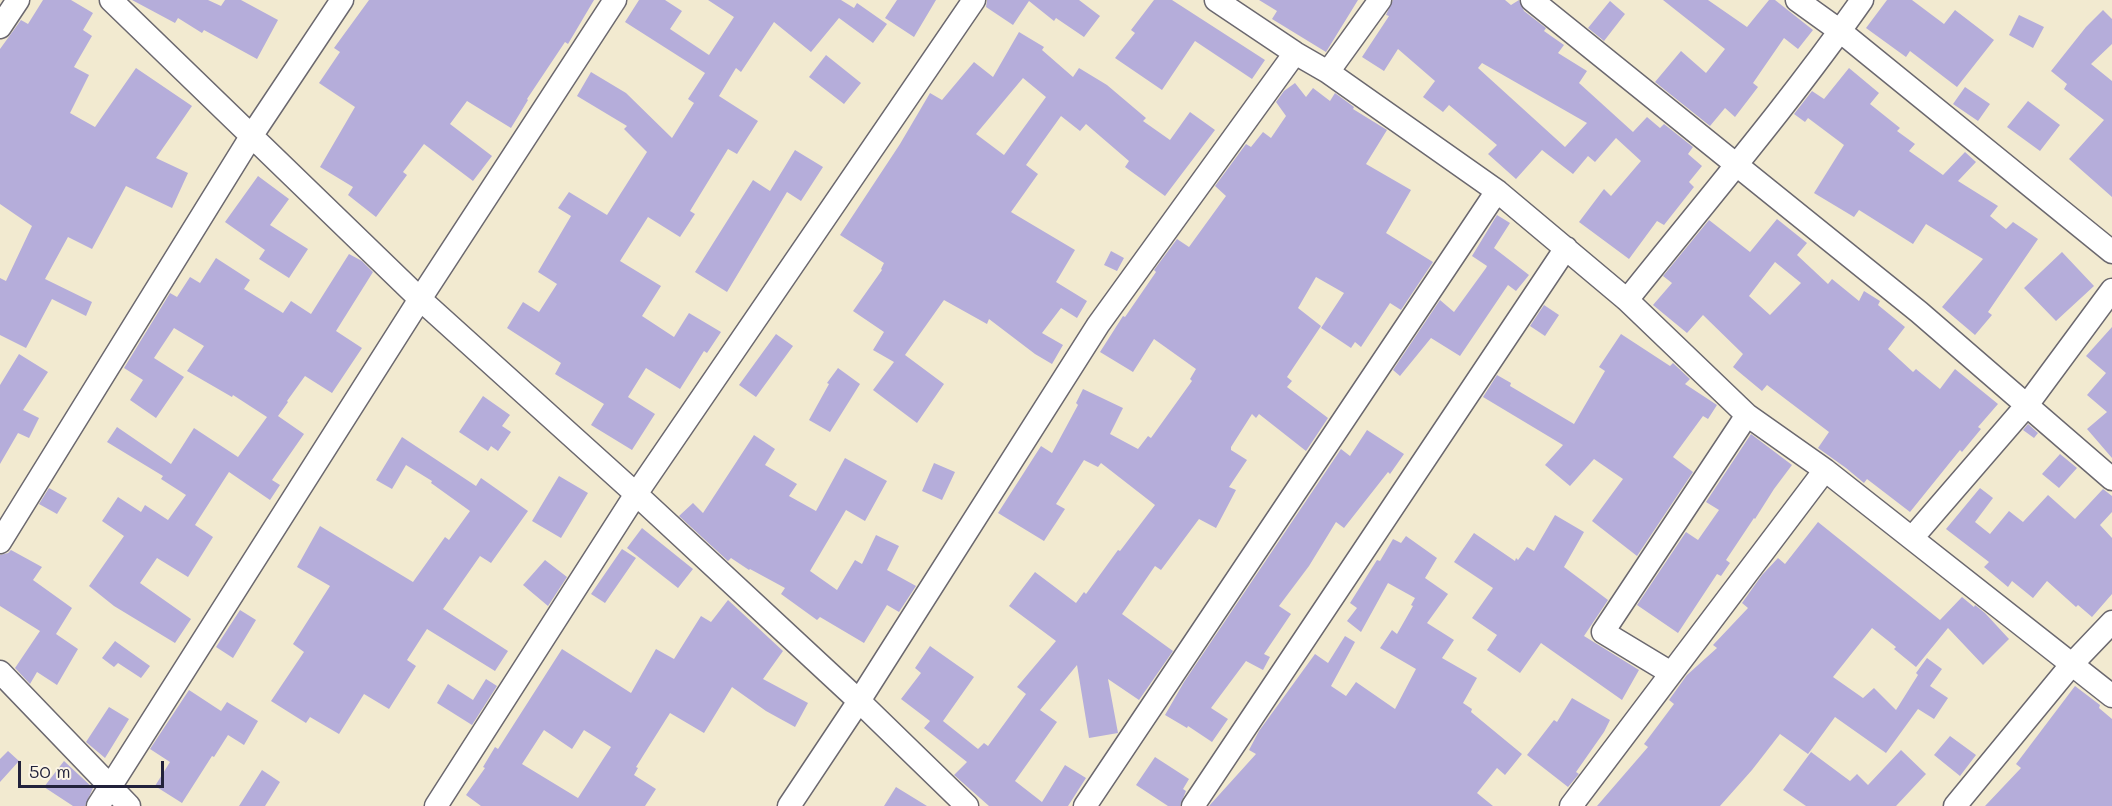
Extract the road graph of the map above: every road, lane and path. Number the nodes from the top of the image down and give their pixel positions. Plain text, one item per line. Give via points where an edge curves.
1 (18, 0) edge
2 (111, 0) edge
3 (342, 0) edge
4 (615, 0) edge
5 (974, 0) edge
6 (1216, 0) edge
7 (1380, 0) edge
8 (1532, 0) edge
9 (1797, 0) edge
10 (1862, 0) edge
11 (0, 27) edge
12 (1840, 32) junction
13 (1295, 53) junction
14 (1328, 72) junction
15 (252, 135) junction
16 (1737, 164) junction
17 (1497, 191) junction
18 (1566, 248) junction
19 (2112, 252) edge
20 (2112, 290) edge
21 (420, 299) junction
22 (1627, 300) junction
23 (2027, 405) junction
24 (1747, 415) junction
25 (1825, 470) junction
26 (2112, 479) edge
27 (636, 494) junction
28 (1912, 538) junction
29 (0, 542) edge
30 (2112, 622) edge
31 (2072, 664) junction
32 (0, 672) edge
33 (1671, 673) junction
34 (2112, 696) edge
35 (859, 701) junction
36 (111, 787) junction
37 (98, 806) edge
38 (129, 806) edge
39 (436, 806) edge
40 (789, 806) edge
41 (967, 806) edge
42 (1085, 806) edge
43 (1192, 806) edge
44 (1571, 806) edge
45 (1955, 806) edge

1 - 11 street
2 - 15 street
3 - 15 street
4 - 21 street
5 - 27 street
6 - 13 street
7 - 14 street
8 - 16 street
9 - 12 street
10 - 12 street
12 - 16 street
12 - 19 street
13 - 14 street
13 - 35 street via 1098,326
14 - 17 street
15 - 21 street
15 - 29 street
16 - 22 street
16 - 23 street
17 - 18 street
17 - 42 street
18 - 22 street
18 - 43 street
20 - 23 street
21 - 27 street
21 - 36 street
22 - 24 street
23 - 26 street
23 - 28 street
24 - 25 street
24 - 33 street via 1603,632
25 - 28 street
25 - 33 street
27 - 35 street
27 - 39 street
28 - 31 street
30 - 31 street
31 - 34 street
31 - 45 street
32 - 36 street
33 - 44 street
35 - 40 street
35 - 41 street
36 - 37 street
36 - 38 street

